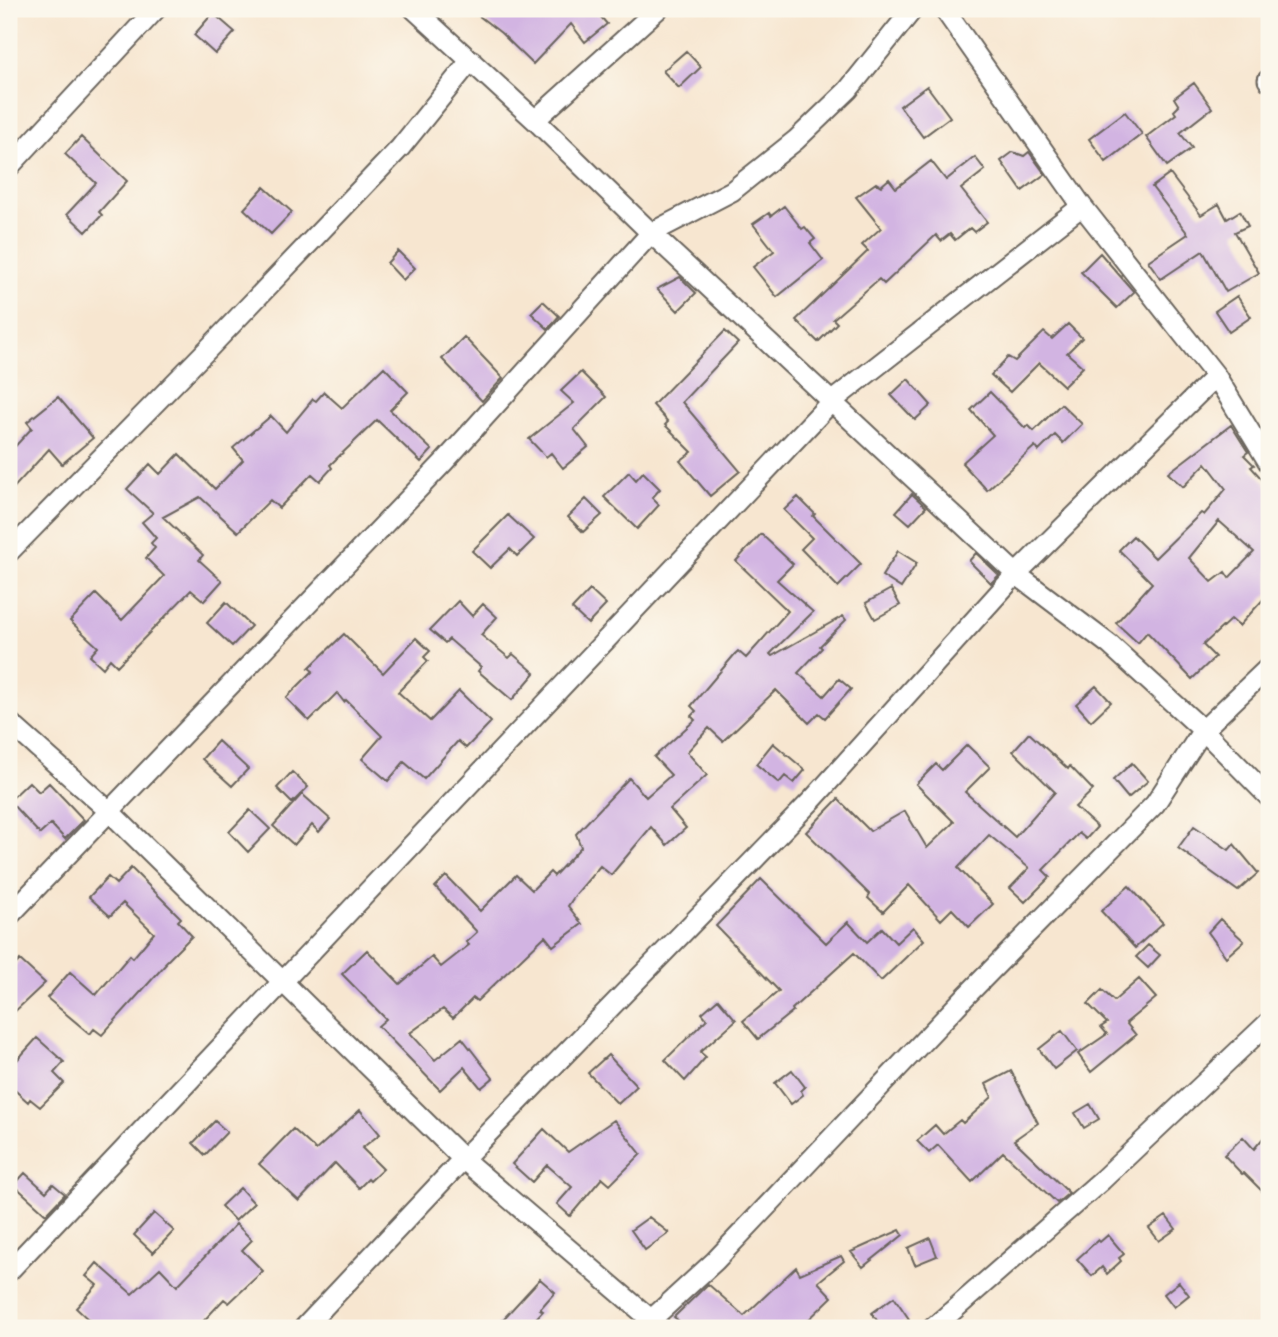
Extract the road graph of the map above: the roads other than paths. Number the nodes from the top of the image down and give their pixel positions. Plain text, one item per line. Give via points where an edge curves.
1 (156, 9) edge
2 (414, 9) edge
3 (658, 9) edge
4 (912, 9) edge
5 (944, 9) edge
6 (471, 61) junction
7 (535, 120) junction
8 (9, 167) edge
9 (1082, 206) junction
10 (651, 233) junction
11 (1216, 376) junction
12 (831, 402) junction
13 (1269, 463) edge
14 (9, 552) edge
15 (1016, 574) junction
16 (1269, 667) edge
17 (9, 722) edge
18 (1203, 730) junction
19 (1269, 797) edge
20 (108, 811) junction
21 (9, 916) edge
22 (283, 982) junction
23 (1269, 1022) edge
24 (463, 1159) junction
25 (9, 1271) edge
26 (651, 1325) edge
27 (304, 1328) edge
28 (933, 1328) edge

1 - 8 street
2 - 6 street
3 - 7 street
4 - 10 street via 848,90 796,140 732,191
5 - 9 street
6 - 7 street
6 - 14 street via 400,148
7 - 10 street
9 - 11 street
9 - 12 street
10 - 12 street
10 - 20 street via 444,462
11 - 13 street
11 - 15 street
12 - 15 street
12 - 22 street
15 - 18 street via 1110,645
15 - 24 street via 813,799
16 - 18 street
17 - 20 street
18 - 19 street
18 - 26 street via 1155,804
20 - 21 street
20 - 22 street
22 - 24 street
22 - 25 street
23 - 28 street via 1102,1180
24 - 26 street
24 - 27 street

